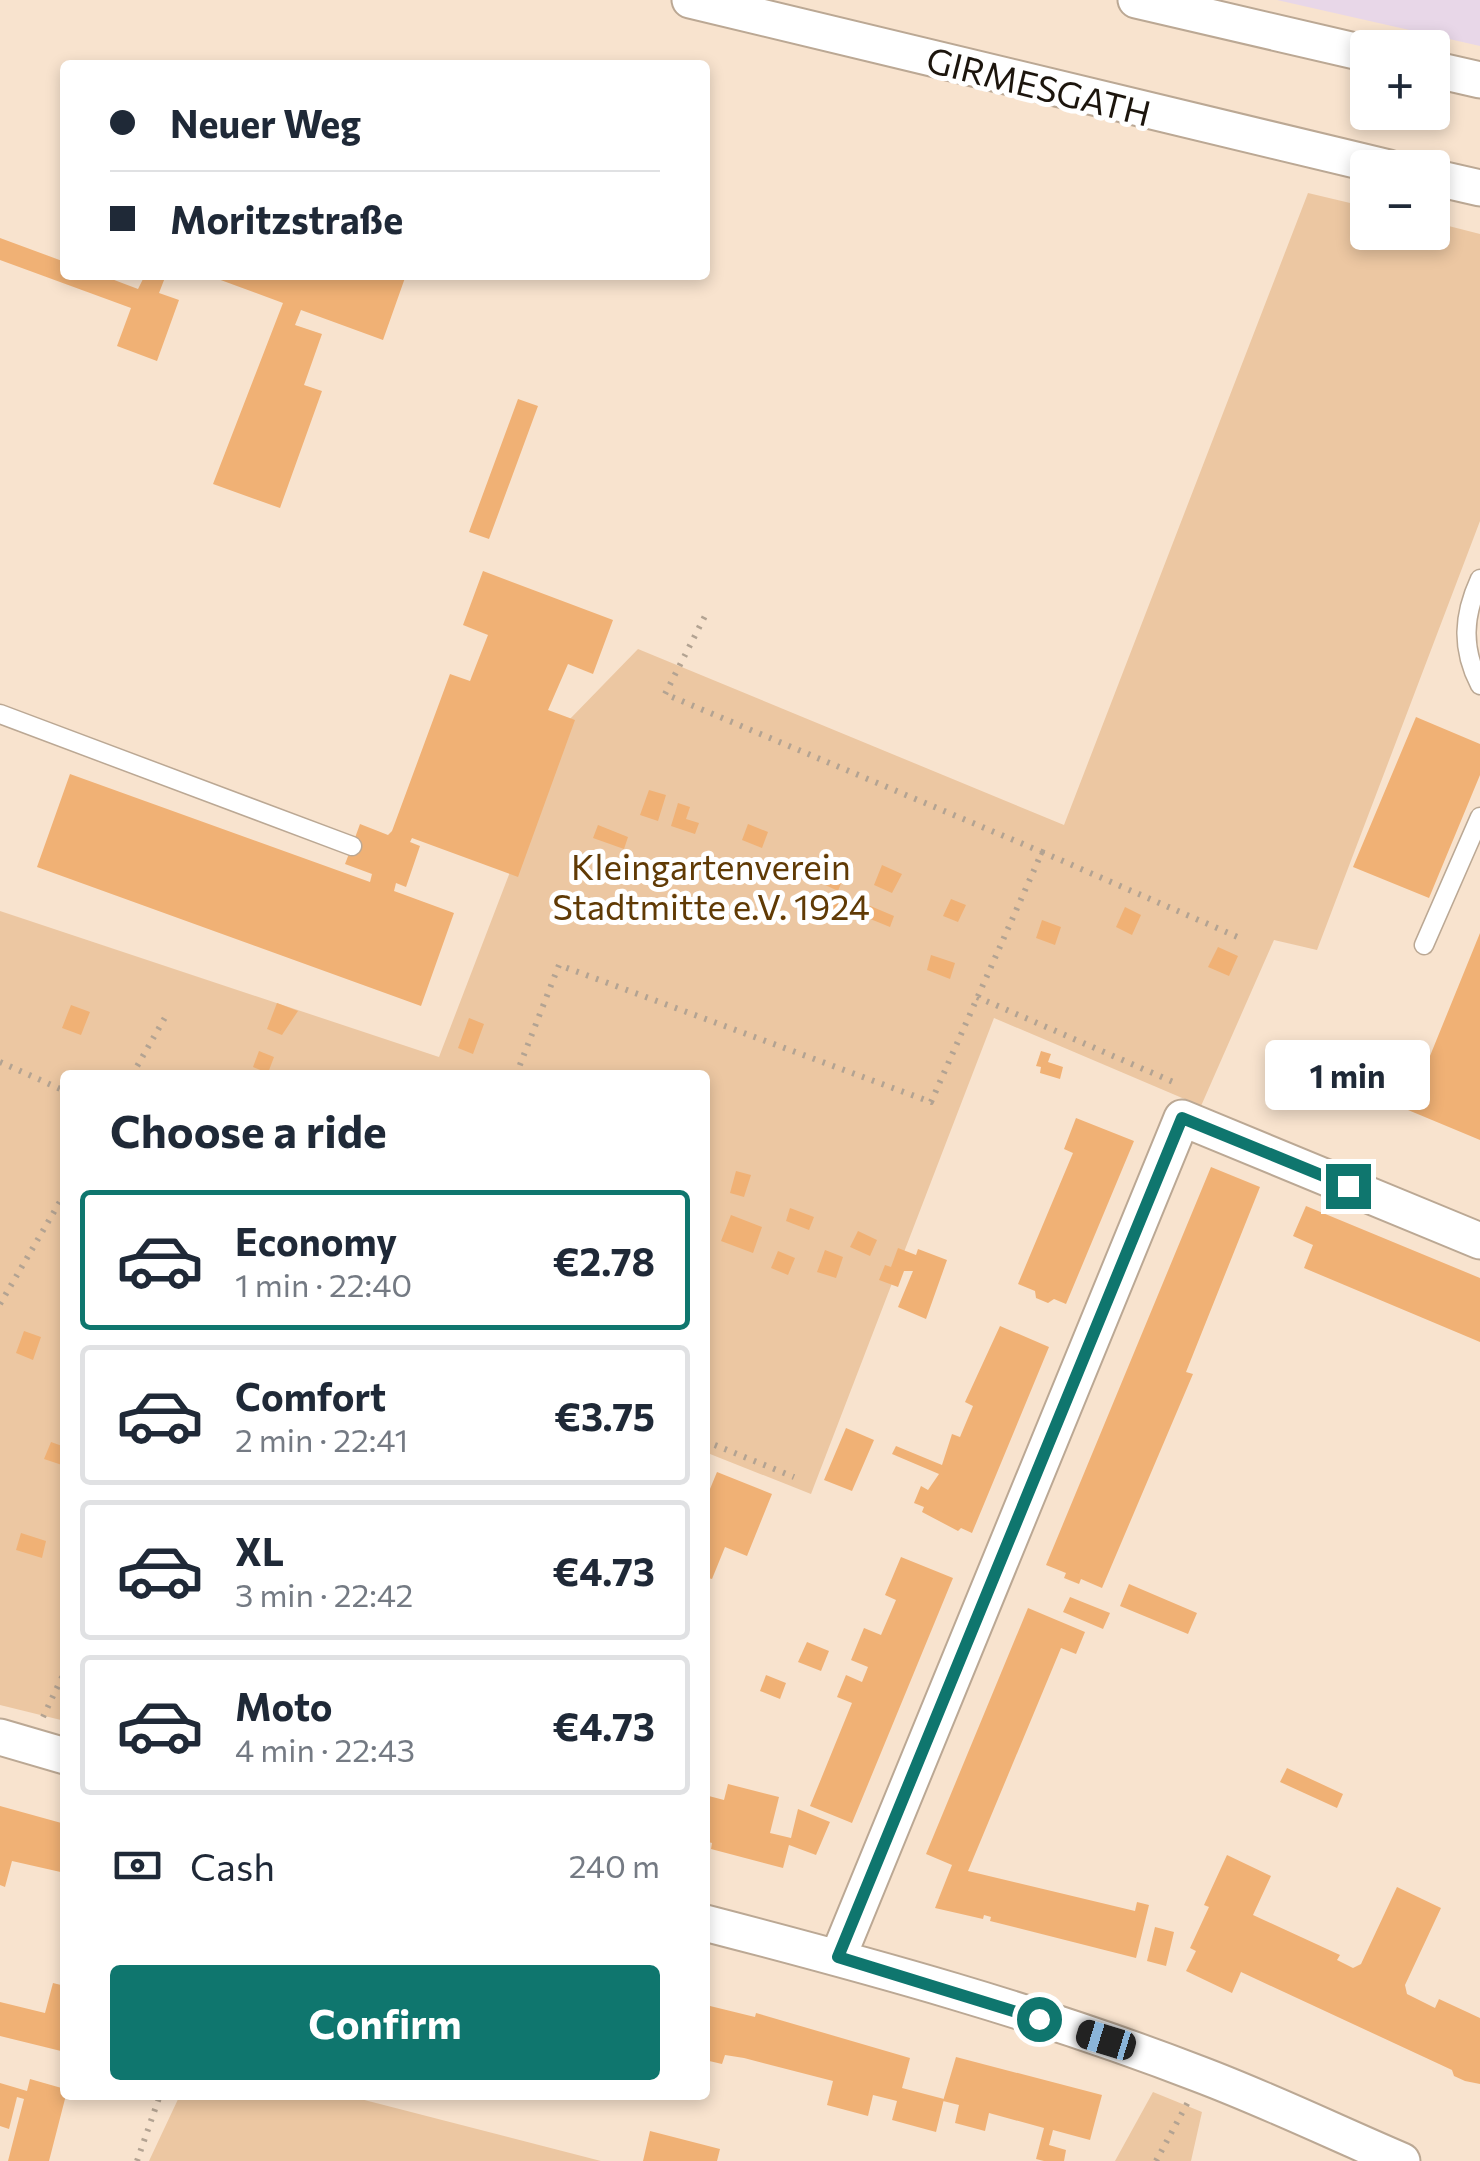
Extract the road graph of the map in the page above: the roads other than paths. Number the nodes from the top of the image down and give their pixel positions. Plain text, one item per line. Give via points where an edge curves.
1 (690, 0) edge
2 (1136, 0) edge
3 (749, 7) edge
4 (1350, 50) edge
5 (1450, 73) edge
6 (1480, 80) edge
7 (1350, 158) edge
8 (1450, 182) edge
9 (1480, 188) edge
10 (1480, 579) edge
11 (1480, 685) edge
12 (0, 714) edge
13 (1480, 817) edge
14 (352, 846) dead end
15 (1424, 945) dead end
16 (1480, 1241) edge
17 (14, 1741) edge
18 (60, 1755) edge
19 (710, 1924) edge
20 (838, 1957) junction
21 (1402, 2161) edge

1 - 3 street, GIRMESGATH
2 - 4 street
3 - 7 street, GIRMESGATH
5 - 6 street
8 - 9 street
10 - 11 lane via 1464,626 1468,663
12 - 14 lane
13 - 15 lane
16 - 20 street via 1182,1118
17 - 18 street
19 - 20 street
20 - 21 street via 1106,2040

